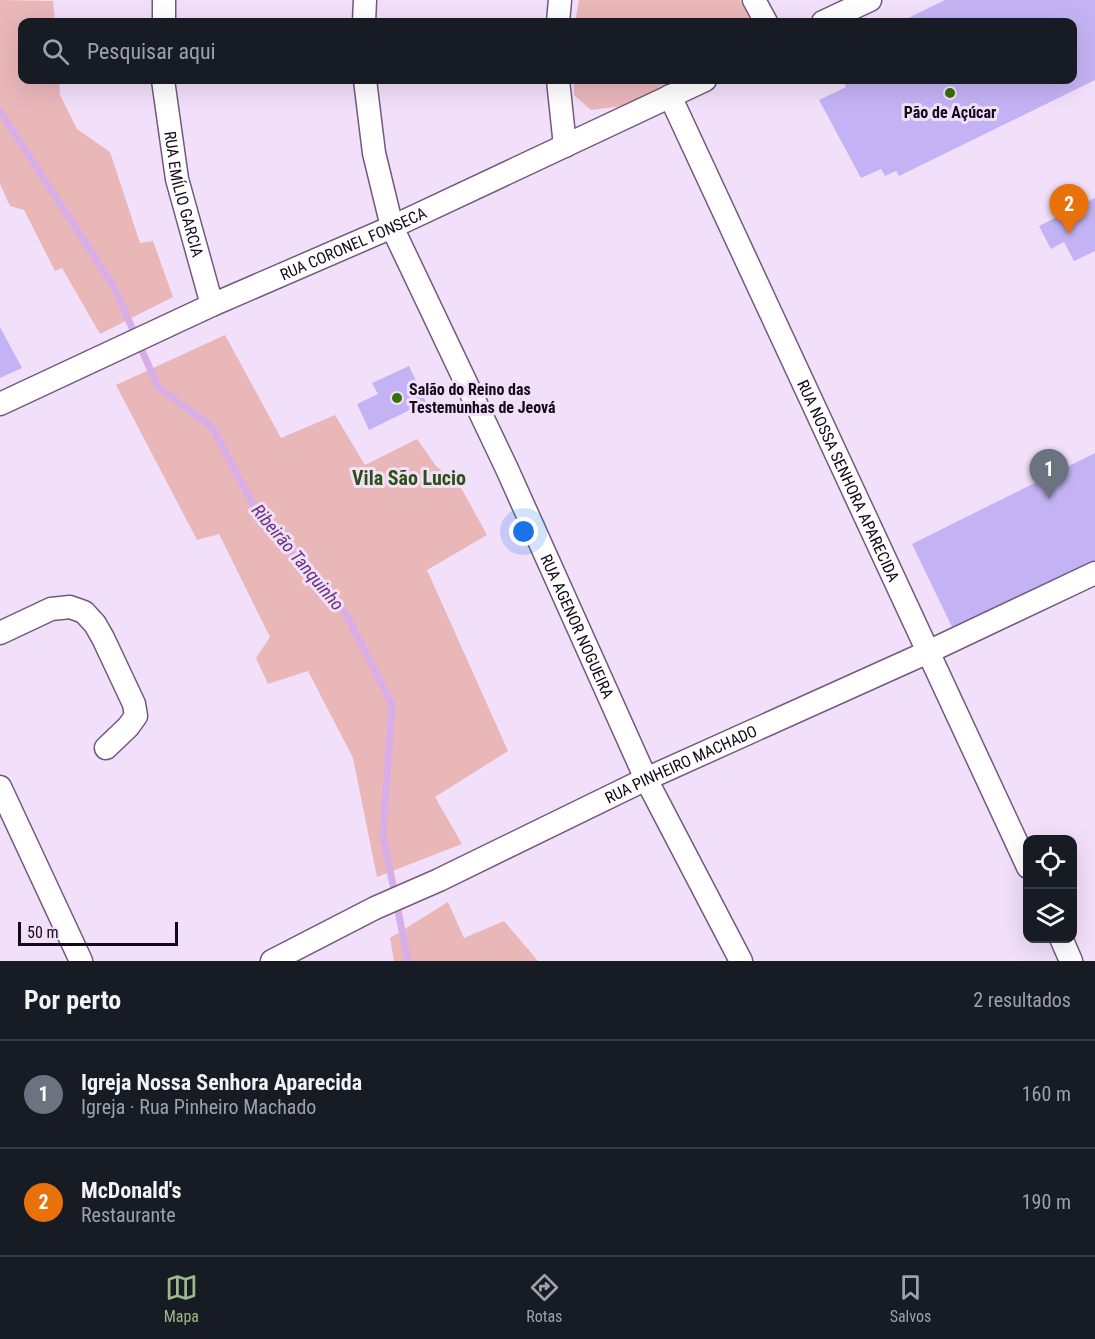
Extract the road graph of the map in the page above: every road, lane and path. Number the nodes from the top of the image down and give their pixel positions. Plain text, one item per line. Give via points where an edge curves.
1 (164, 0) edge
2 (365, 0) edge
3 (560, 0) edge
4 (754, 0) edge
5 (870, 0) edge
6 (164, 18) edge
7 (364, 18) edge
8 (558, 18) edge
9 (764, 18) edge
10 (832, 18) edge
11 (164, 84) edge
12 (365, 84) edge
13 (558, 84) edge
14 (696, 84) edge
15 (670, 96) junction
16 (565, 146) junction
17 (392, 227) junction
18 (212, 305) junction
19 (0, 404) edge
20 (1095, 573) edge
21 (0, 633) edge
22 (928, 652) junction
23 (106, 748) dead end
24 (646, 779) junction
25 (0, 787) edge
26 (1023, 856) edge
27 (728, 937) junction
28 (1063, 943) edge
29 (81, 961) edge
30 (272, 961) edge
31 (731, 961) edge
32 (741, 961) edge
33 (1071, 961) edge

1 - 6 street
2 - 7 street
3 - 8 street
4 - 9 street
5 - 10 street
11 - 18 street, RUA EMÍLIO GARCIA via 177,179
12 - 17 street, RUA AGENOR NOGUEIRA via 374,153
13 - 16 street
14 - 15 street, RUA CORONEL FONSECA
15 - 16 street, RUA CORONEL FONSECA
15 - 22 street, RUA NOSSA SENHORA APARECIDA
16 - 17 street, RUA CORONEL FONSECA
17 - 18 street, RUA CORONEL FONSECA
17 - 24 street, RUA AGENOR NOGUEIRA via 507,469
18 - 19 street, RUA CORONEL FONSECA
20 - 22 street, RUA PINHEIRO MACHADO
21 - 23 street via 51,609 70,607 84,612 103,639 136,716
22 - 24 street, RUA PINHEIRO MACHADO
22 - 26 street, RUA NOSSA SENHORA APARECIDA
24 - 27 street, RUA AGENOR NOGUEIRA
24 - 30 street, RUA PINHEIRO MACHADO
25 - 29 street
27 - 31 street
27 - 32 street, RUA AGENOR NOGUEIRA
28 - 33 street

